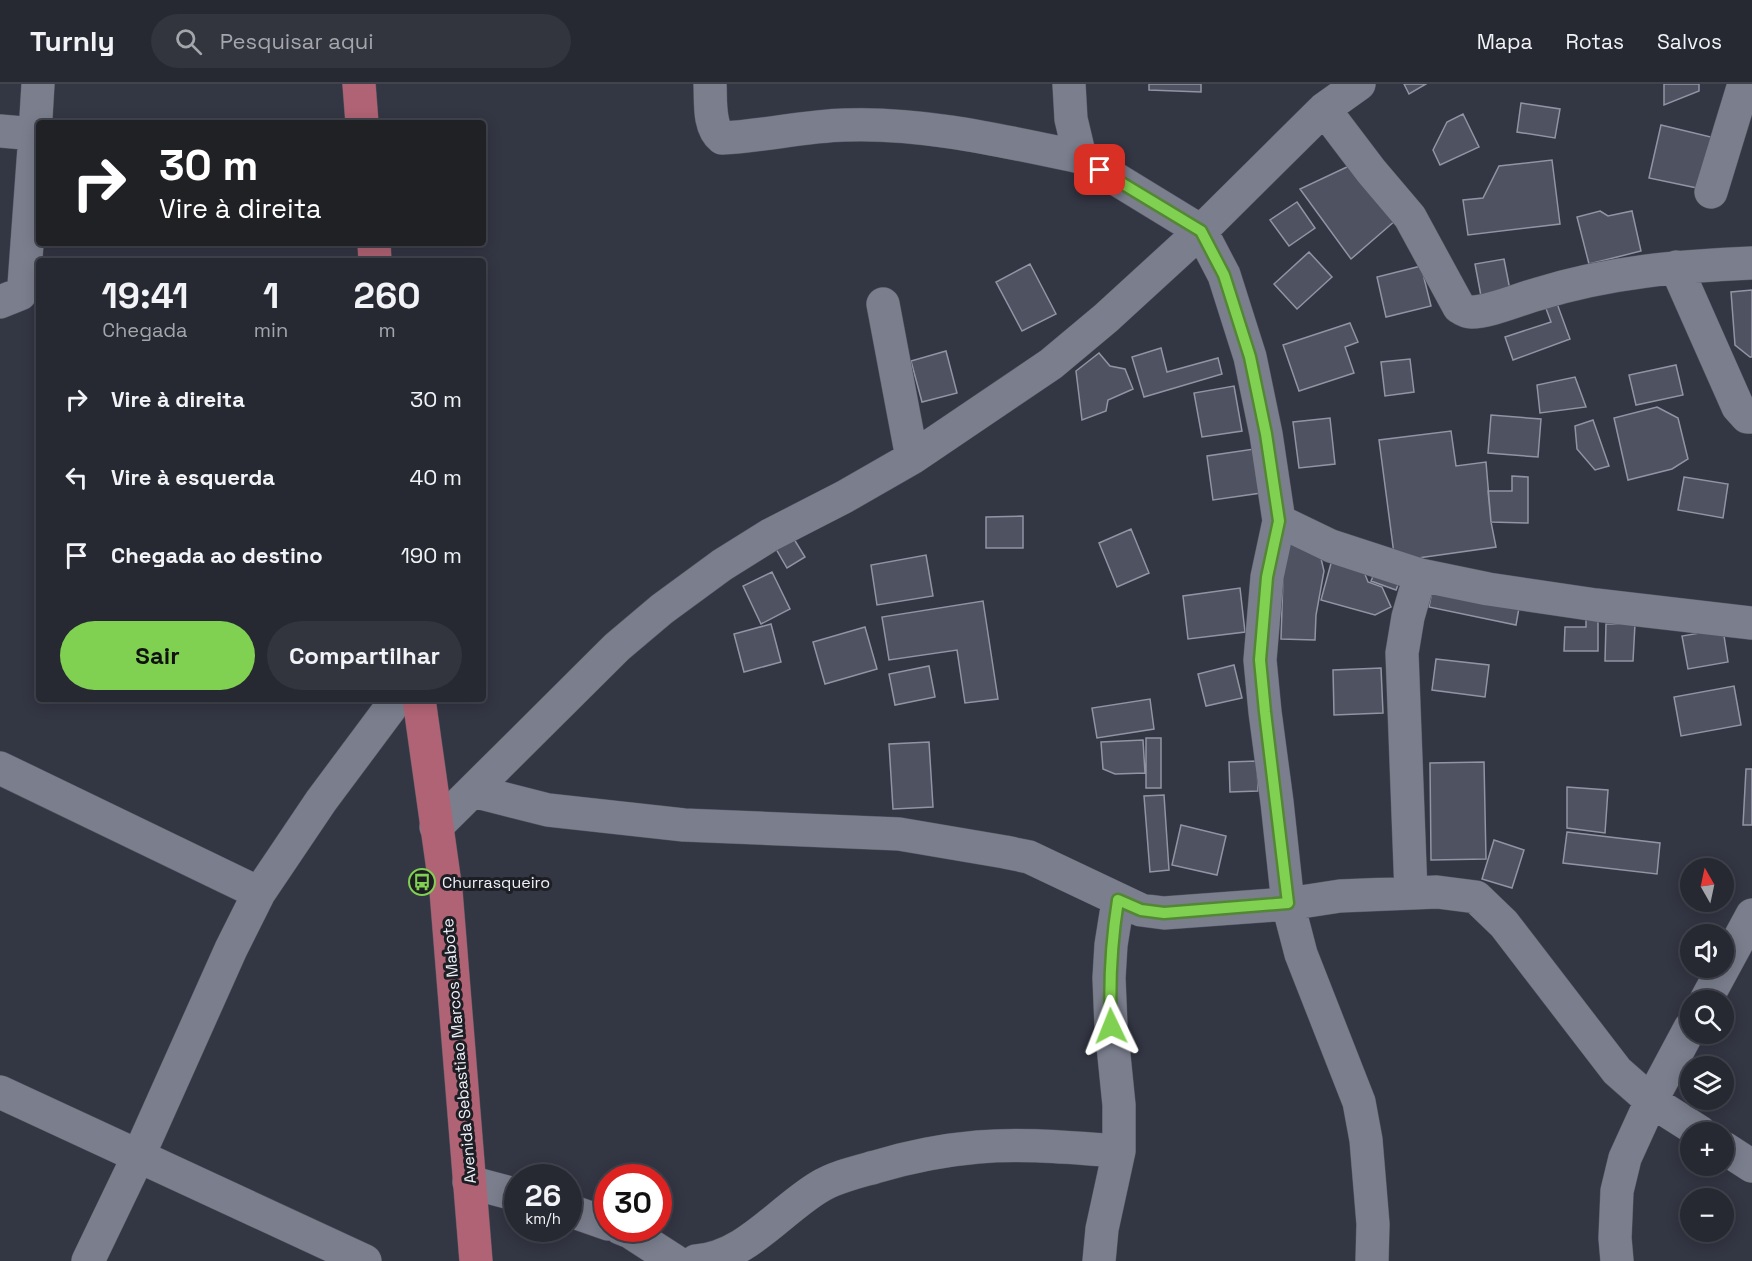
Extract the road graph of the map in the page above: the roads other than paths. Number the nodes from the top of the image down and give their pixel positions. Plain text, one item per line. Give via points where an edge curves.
1 (38, 84) edge
2 (360, 84) edge
3 (710, 84) edge
4 (1069, 84) edge
5 (1359, 84) edge
6 (1744, 84) edge
7 (1324, 109) junction
8 (362, 120) edge
9 (0, 131) edge
10 (35, 134) junction
11 (1080, 157) junction
12 (1711, 192) dead end
13 (1201, 231) junction
14 (1752, 263) edge
15 (1676, 267) junction
16 (0, 302) edge
17 (884, 304) dead end
18 (1752, 417) edge
19 (912, 458) junction
20 (1279, 521) junction
21 (1419, 575) junction
22 (1752, 623) edge
23 (395, 702) edge
24 (419, 702) edge
25 (0, 768) edge
26 (473, 791) junction
27 (436, 827) junction
28 (259, 893) junction
29 (1411, 893) junction
30 (1118, 900) junction
31 (1288, 903) junction
32 (1752, 915) edge
33 (1711, 990) edge
34 (1681, 1044) edge
35 (0, 1092) edge
36 (1651, 1101) junction
37 (1684, 1122) edge
38 (1119, 1151) junction
39 (1734, 1154) edge
40 (138, 1157) junction
41 (1752, 1166) edge
42 (469, 1182) junction
43 (504, 1191) edge
44 (646, 1242) edge
45 (88, 1261) edge
46 (365, 1261) edge
47 (476, 1261) edge
48 (675, 1261) edge
49 (696, 1261) edge
50 (1099, 1261) edge
51 (1372, 1261) edge
52 (1617, 1261) edge

1 - 10 street
2 - 8 main road
3 - 11 street via 712,120 722,138 811,127 891,127
4 - 11 street via 1071,119
5 - 7 street
6 - 12 street
7 - 13 street
7 - 15 street via 1410,217 1459,307 1470,312 1616,275
9 - 10 street
10 - 16 street via 24,285 20,294
11 - 13 street
13 - 19 street via 1051,364
13 - 20 street via 1224,275 1250,357
14 - 15 street
15 - 18 street via 1738,407
17 - 19 street
19 - 26 street via 770,535 662,609 617,647
20 - 21 street via 1331,546
20 - 31 street via 1267,577 1260,660
21 - 22 street via 1596,605
21 - 29 street via 1402,653
23 - 28 street
24 - 27 main road, Avenida Sebastiao Marcos Mabote
25 - 28 street
26 - 27 street
26 - 30 street via 560,811 684,825 899,834 1029,857
27 - 42 main road, Avenida Sebastiao Marcos Mabote via 446,891
28 - 40 street
29 - 31 street
29 - 36 street via 1476,897 1504,924 1617,1071
30 - 31 street via 1141,910 1164,913
30 - 38 street via 1109,978
31 - 51 street via 1301,954 1359,1102 1367,1150
32 - 33 street
34 - 36 street
35 - 40 street
36 - 37 street
36 - 52 street via 1625,1158 1617,1191
38 - 49 street via 977,1147 907,1158 820,1186 738,1248
38 - 50 street
39 - 41 street
40 - 45 street
40 - 46 street
42 - 43 street
42 - 47 main road, Avenida Sebastiao Marcos Mabote
44 - 48 street

